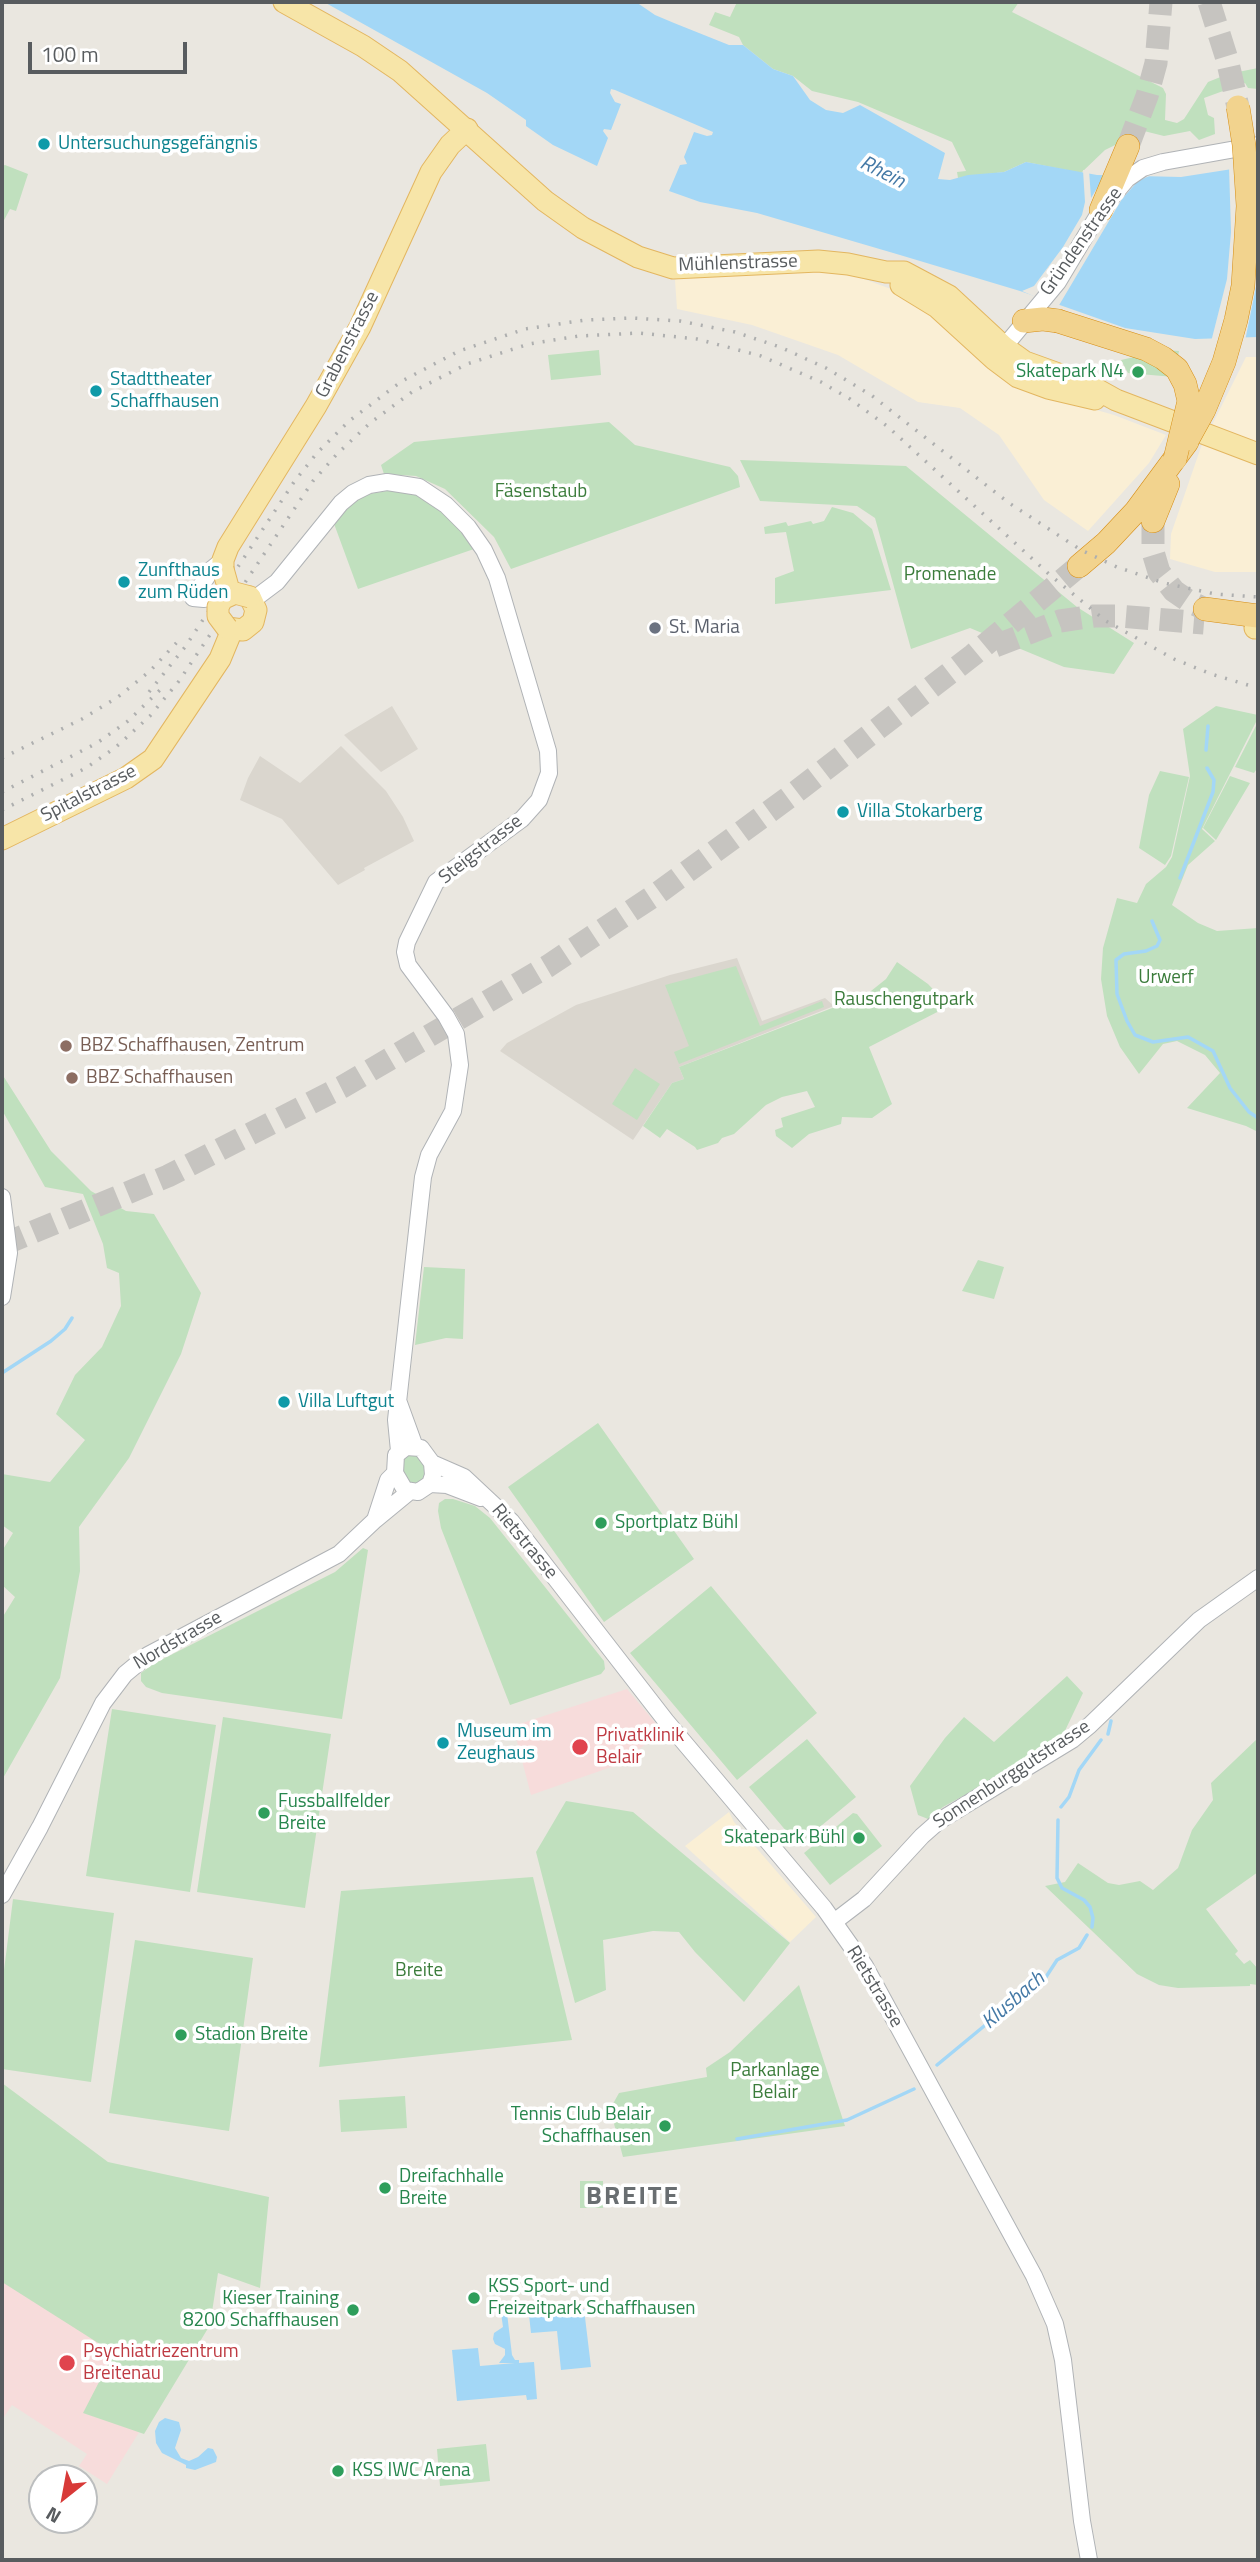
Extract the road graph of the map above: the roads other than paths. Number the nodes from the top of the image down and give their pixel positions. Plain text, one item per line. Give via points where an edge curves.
1 (285, 2) edge
2 (1238, 107) tunnel mouth
3 (467, 129) junction
4 (1258, 145) edge
5 (1126, 149) tunnel mouth
6 (1101, 210) junction
7 (1031, 313) junction
8 (999, 353) junction
9 (1258, 454) edge
10 (1174, 463) junction
11 (1153, 521) tunnel mouth
12 (223, 564) junction
13 (1079, 566) tunnel mouth
14 (244, 597) junction
15 (199, 598) dead end
16 (1205, 616) tunnel mouth
17 (1257, 624) edge
18 (230, 629) junction
19 (2, 839) edge
20 (2, 1197) edge
21 (2, 1297) edge
22 (407, 1449) junction
23 (432, 1462) junction
24 (395, 1473) junction
25 (430, 1484) junction
26 (409, 1492) junction
27 (488, 1500) junction
28 (375, 1520) junction
29 (1258, 1578) edge
30 (2, 1895) edge
31 (834, 1922) junction
32 (1089, 2560) edge

1 - 3 main road, Mühlenstrasse via 363,46
2 - 10 highway, bridge via 1248,198 1243,286 1224,362
3 - 8 main road, Mühlenstrasse via 561,214 651,263 686,269 818,261 904,272 949,296
3 - 12 main road, Grabenstrasse via 430,172 336,373 228,547
4 - 6 street, Gründenstrasse via 1143,168 1127,179
5 - 6 highway
6 - 7 street, Gründenstrasse via 1070,263
7 - 8 street, Gründenstrasse
7 - 10 highway, bridge via 1146,349 1177,369 1189,401
8 - 9 main road, Mühlenstrasse
10 - 11 highway
10 - 13 highway via 1127,521
12 - 14 main road, bridge
12 - 15 street, Grabenstrasse via 212,569
14 - 18 main road via 256,610 253,622 243,630
14 - 18 main road, bridge via 224,598 218,607 220,620
14 - 22 street, Steigstrasse via 277,582 354,493 387,482 419,486 446,505 484,550 500,586 548,751 549,773 539,800 522,819 436,882 407,942 408,965 456,1034 460,1065 453,1111 429,1155 423,1177 398,1401
16 - 17 highway
18 - 19 main road, Spitalstrasse via 220,659 153,759 126,778
20 - 21 street via 9,1253
22 - 23 street via 425,1452
22 - 24 street via 394,1459
23 - 25 street
23 - 27 street, Rietstrasse via 464,1477
24 - 26 street
24 - 28 street via 388,1480
25 - 26 street
25 - 27 street, Rietstrasse via 447,1485
26 - 28 street, Nordstrasse
27 - 31 street, Rietstrasse via 511,1521 666,1721
28 - 30 street, Nordstrasse via 339,1554 148,1655 125,1674 103,1703
29 - 31 street, Sonnenburggutstrasse via 1199,1620 1072,1740 939,1821 864,1899
31 - 32 street, Rietstrasse via 878,1990 1034,2276 1055,2324

